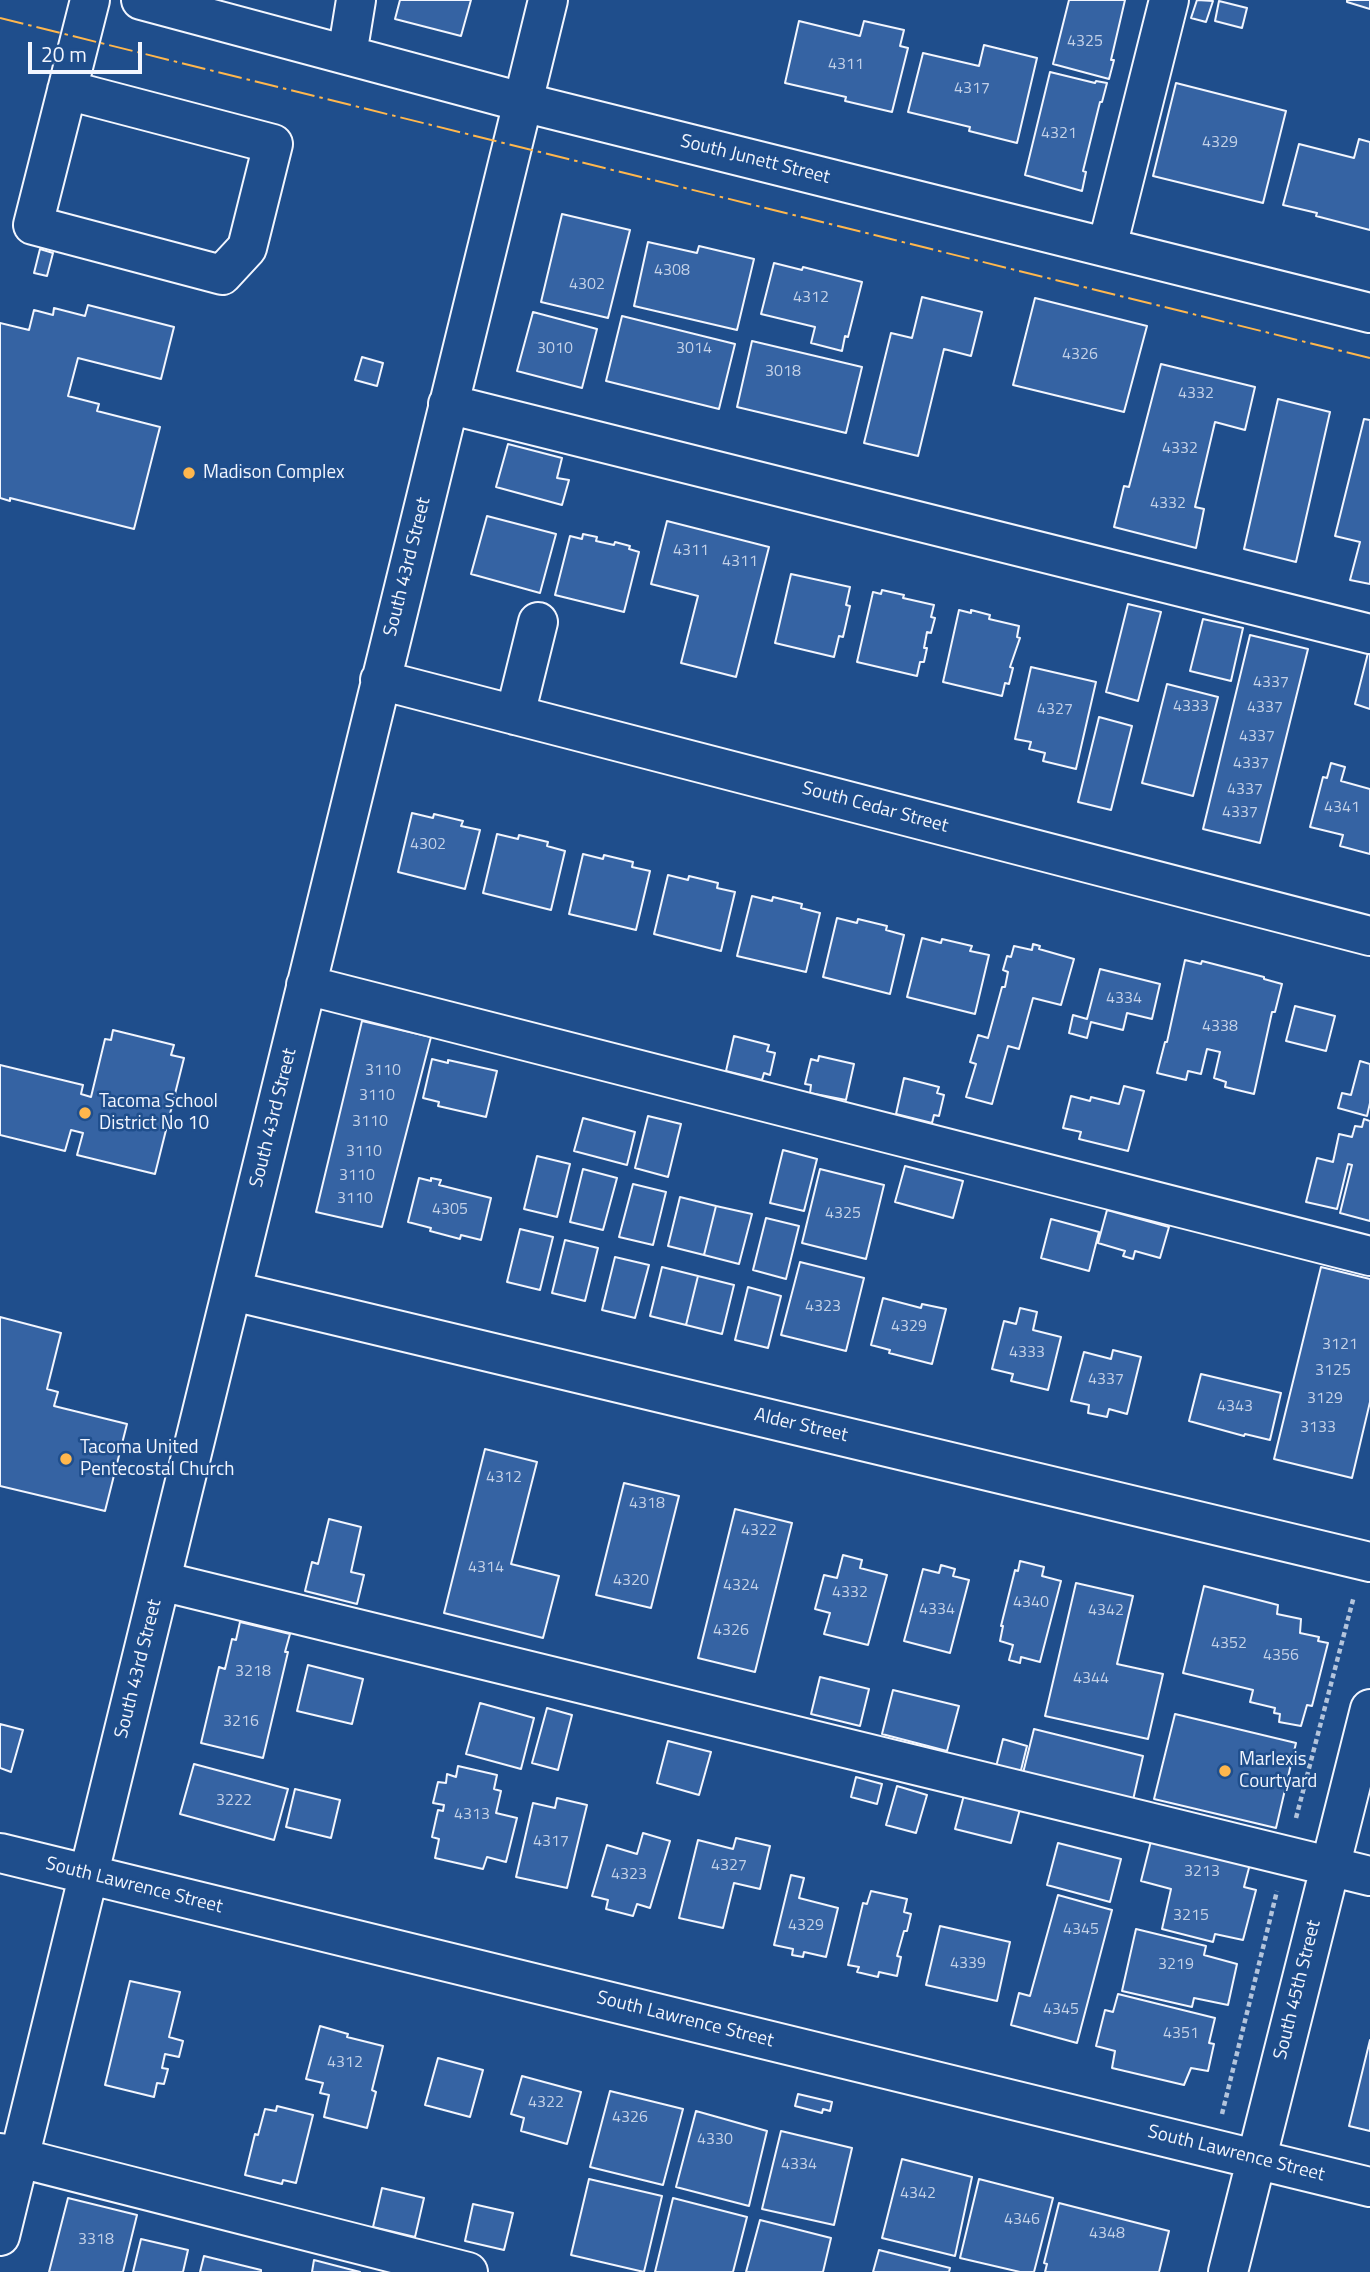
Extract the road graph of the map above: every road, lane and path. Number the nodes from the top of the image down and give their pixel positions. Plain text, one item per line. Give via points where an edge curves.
1 (90, 0) edge
2 (141, 0) edge
3 (356, 0) edge
4 (548, 0) edge
5 (1169, 0) edge
6 (346, 55) junction
7 (67, 90) junction
8 (522, 102) junction
9 (1107, 247) junction
10 (1370, 313) edge
11 (448, 404) junction
12 (538, 622) dead end
13 (1370, 634) edge
14 (380, 680) junction
15 (515, 715) junction
16 (1370, 936) edge
17 (306, 985) junction
18 (1370, 1256) edge
19 (233, 1291) junction
20 (1370, 1562) edge
21 (161, 1581) junction
22 (1370, 1709) edge
23 (0, 1853) edge
24 (1330, 1866) junction
25 (88, 1874) junction
26 (1370, 1876) edge
27 (10, 2156) edge
28 (1256, 2159) junction
29 (1370, 2188) edge
30 (0, 2236) edge
31 (468, 2272) edge
32 (1228, 2272) edge

1 - 7 street
2 - 6 street, South Junett Street
3 - 6 street
4 - 8 street, South 43rd Street
5 - 9 street
6 - 8 street, South Junett Street
7 - 7 street via 33,225 222,275 247,248 273,144
8 - 9 street, South Junett Street
8 - 11 street, South 43rd Street
9 - 10 street, South Junett Street
11 - 13 street
11 - 14 street, South 43rd Street
12 - 15 street
14 - 15 street, South Cedar Street
14 - 17 street, South 43rd Street
15 - 16 street, South Cedar Street
17 - 18 street
17 - 19 street, South 43rd Street
19 - 20 street, Alder Street
19 - 21 street, South 43rd Street
21 - 24 street
21 - 25 street, South 43rd Street
22 - 24 street, South 45th Street
23 - 25 street, South Lawrence Street
24 - 26 street
24 - 28 street, South 45th Street
25 - 27 street, South 43rd Street
25 - 28 street, South Lawrence Street
27 - 30 street, South 43rd Street
27 - 31 street
28 - 29 street, South Lawrence Street
28 - 32 street, South 45th Street

